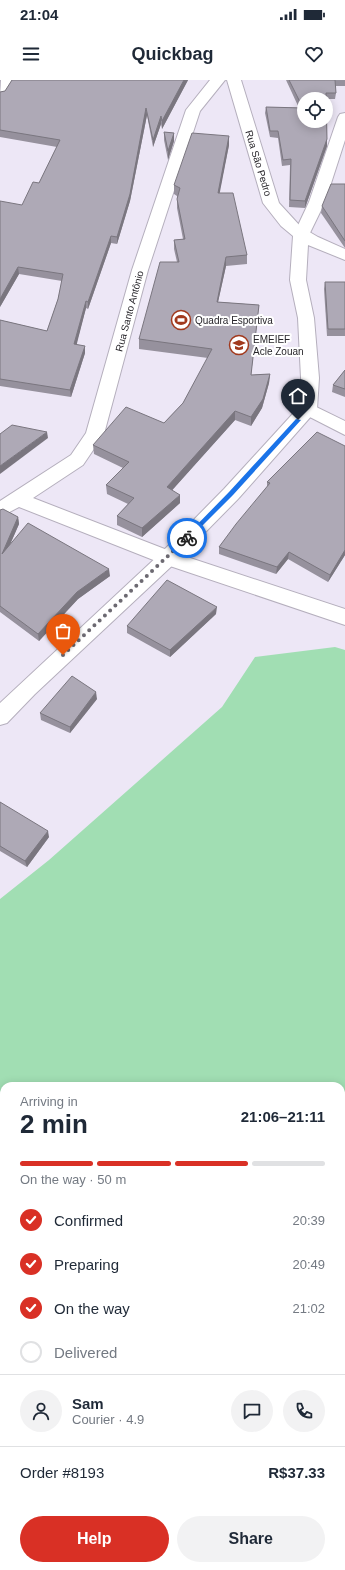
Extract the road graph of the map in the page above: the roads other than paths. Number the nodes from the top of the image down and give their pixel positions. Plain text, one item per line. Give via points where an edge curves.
1 (8, 80) edge
2 (218, 80) edge
3 (234, 80) edge
4 (0, 94) edge
5 (345, 117) edge
6 (301, 236) junction
7 (345, 255) edge
8 (308, 409) junction
9 (345, 429) edge
10 (17, 499) junction
11 (0, 510) edge
12 (168, 558) junction
13 (345, 617) edge
14 (0, 717) edge

1 - 4 street
2 - 10 street, Rua Santo Antônio via 193,110 140,270 95,434 76,460
3 - 6 street, Rua São Pedro via 271,203 282,219
5 - 6 street via 317,202
6 - 7 street, Rua São Pedro
6 - 8 street via 298,280 306,318 310,378
8 - 9 street
8 - 12 street via 231,494
10 - 11 street, Rua Santo Antônio
10 - 12 street
12 - 13 street
12 - 14 street

